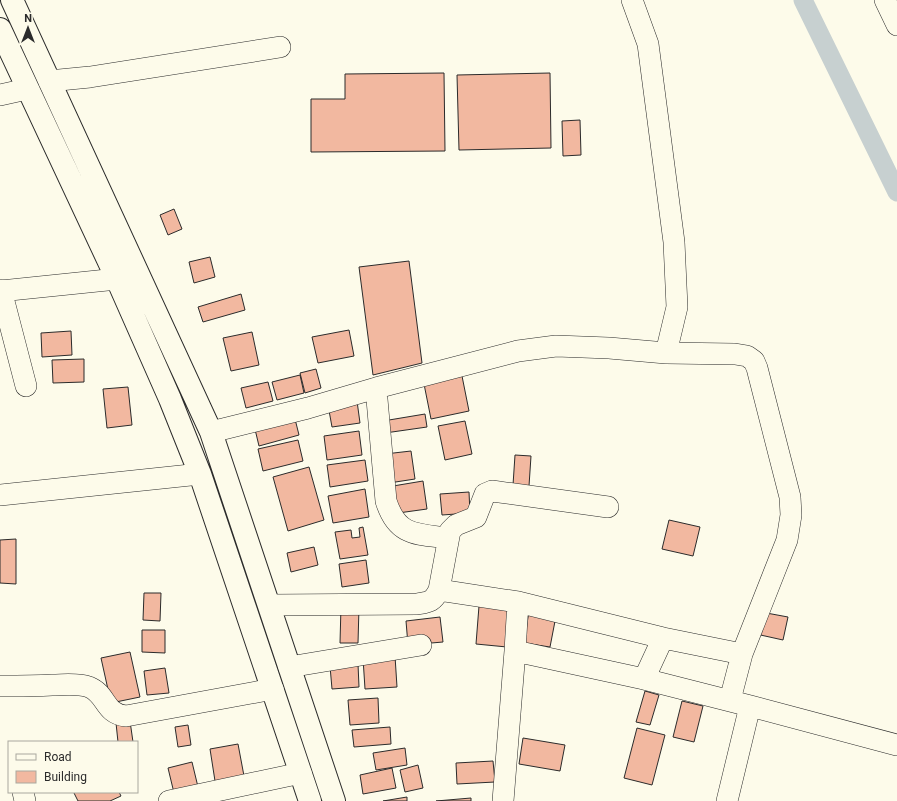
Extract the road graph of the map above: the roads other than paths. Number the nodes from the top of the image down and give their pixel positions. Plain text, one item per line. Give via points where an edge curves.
1 (12, 0) edge
2 (632, 0) edge
3 (885, 0) edge
4 (897, 25) edge
5 (0, 29) edge
6 (280, 47) dead end
7 (50, 81) junction
8 (27, 88) junction
9 (0, 95) edge
10 (117, 279) junction
11 (0, 291) edge
12 (666, 353) junction
13 (26, 386) dead end
14 (376, 388) junction
15 (211, 432) junction
16 (200, 474) junction
17 (0, 495) edge
18 (608, 507) dead end
19 (448, 538) junction
20 (438, 590) junction
21 (518, 602) junction
22 (269, 605) junction
23 (663, 638) junction
24 (421, 645) dead end
25 (515, 651) junction
26 (742, 654) junction
27 (289, 667) junction
28 (644, 679) junction
29 (0, 686) edge
30 (273, 689) junction
31 (730, 700) junction
32 (750, 706) junction
33 (897, 745) edge
34 (301, 773) junction
35 (169, 801) edge
36 (310, 801) edge
37 (334, 801) edge
38 (503, 801) edge
39 (727, 801) edge

1 - 7 highway
2 - 12 street via 648,44 674,242 677,307
3 - 4 street
5 - 8 highway
6 - 7 street
7 - 15 highway
8 - 9 street
8 - 10 highway
10 - 11 street
10 - 16 highway
11 - 13 street
12 - 14 street via 556,346 518,351
12 - 26 street via 735,354 747,356 754,361 782,464 790,497 791,515 787,540
14 - 15 street
14 - 19 street via 386,501 391,515 402,528 415,534
15 - 22 highway
16 - 17 street
16 - 30 highway
18 - 19 street via 492,491 485,494 476,517 452,528
19 - 20 street
20 - 21 street
20 - 22 street via 435,598 417,604
21 - 23 street
21 - 25 street
22 - 27 highway
23 - 26 street
23 - 28 street
24 - 27 street
25 - 28 street
25 - 38 street
26 - 31 street
27 - 37 highway
28 - 31 street
29 - 30 street via 89,687 97,692 113,713 126,716
30 - 34 highway
31 - 32 street
32 - 33 street
32 - 39 street
34 - 35 street
34 - 36 highway

